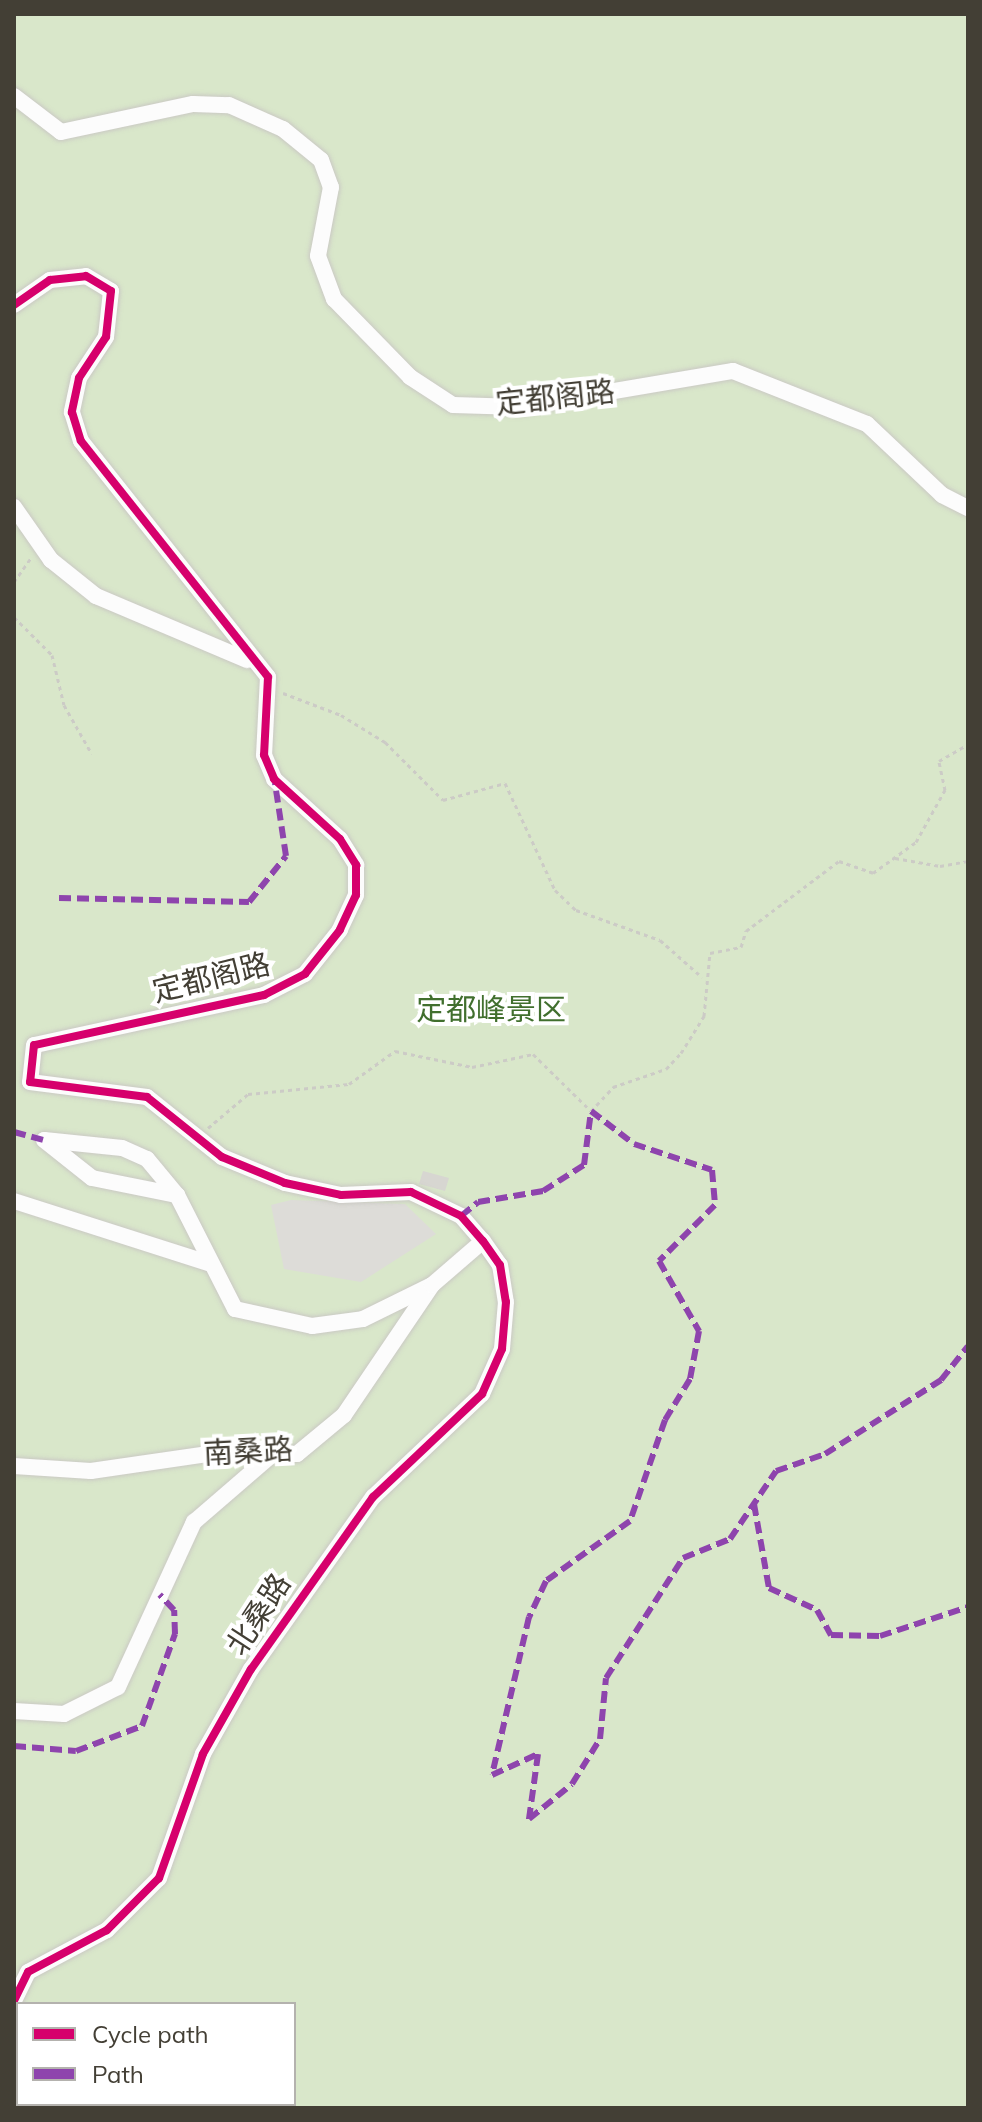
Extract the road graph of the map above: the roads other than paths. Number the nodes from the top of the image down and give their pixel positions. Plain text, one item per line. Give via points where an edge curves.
1 (14, 96) edge
2 (14, 305) edge
3 (14, 507) edge
4 (968, 508) edge
5 (249, 661) junction
6 (177, 1195) junction
7 (14, 1201) edge
8 (483, 1241) junction
9 (208, 1263) junction
10 (432, 1285) junction
11 (274, 1453) junction
12 (14, 1466) edge
13 (14, 1711) edge
14 (14, 2002) edge

1 - 4 street, 定都阁路 via 61,132 193,104 229,105 283,129 321,160 331,187 318,256 334,299 410,377 453,405 520,407 733,371 867,424 942,495
2 - 5 street via 50,280 86,276 111,291 106,337 79,378 72,412 81,441
3 - 5 street via 40,545 96,596
5 - 8 street, 定都阁路 via 268,677 264,755 274,779 340,839 356,865 356,895 340,930 305,974 264,995 34,1045 27,1063 30,1082 147,1097 222,1157 285,1183 341,1195 411,1192 461,1216
6 - 6 street via 92,1178 44,1140 122,1148 147,1159
6 - 9 street
7 - 9 street
8 - 10 street, 南桑路
8 - 14 street, 北桑路 via 500,1265 506,1302 502,1349 482,1394 373,1497 312,1576 203,1754 159,1878 140,1905 107,1930 51,1954 28,1972
9 - 10 street via 235,1309 312,1326 363,1319
10 - 11 street, 南桑路 via 324,1438 297,1454
11 - 12 street, 南桑路 via 164,1457 125,1469
11 - 13 street via 194,1522 118,1687 64,1714

